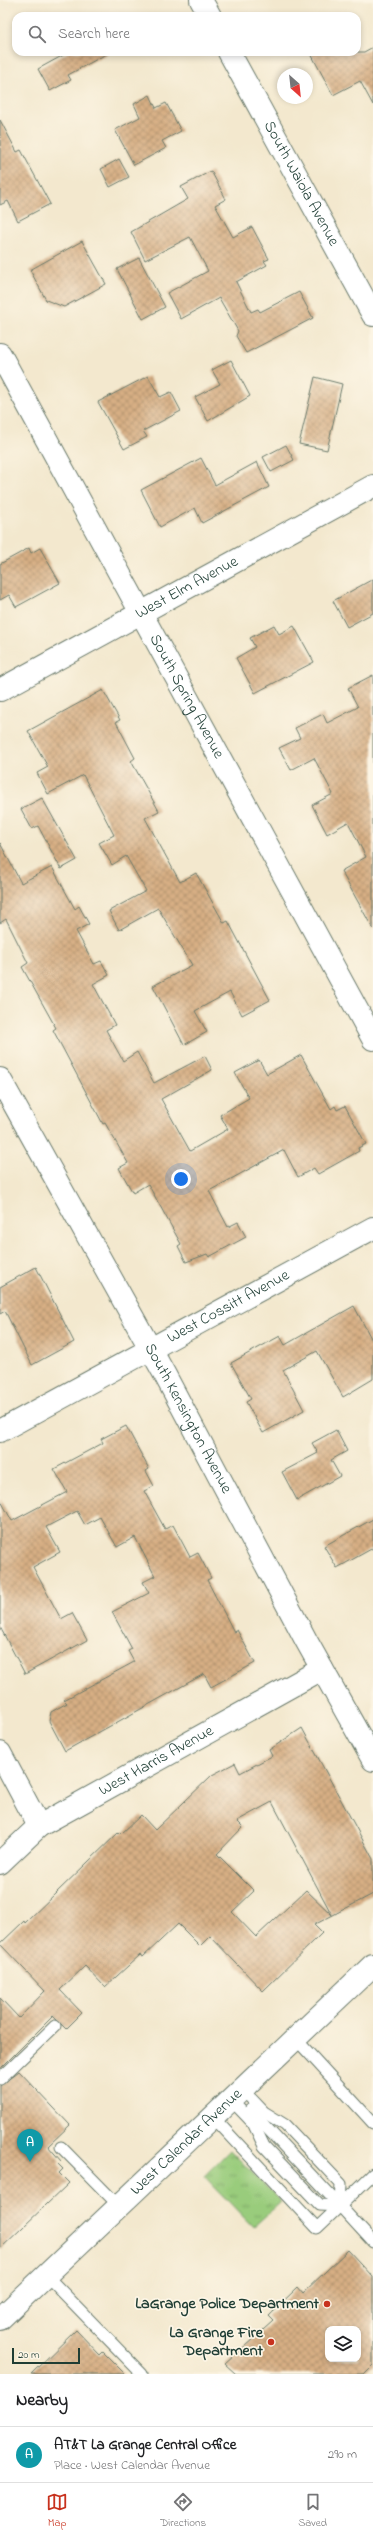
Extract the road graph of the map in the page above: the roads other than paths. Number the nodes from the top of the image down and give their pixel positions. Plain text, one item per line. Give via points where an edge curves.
1 (201, 0) edge
2 (208, 12) edge
3 (232, 56) edge
4 (373, 315) edge
5 (0, 354) edge
6 (373, 486) edge
7 (140, 612) junction
8 (0, 690) edge
9 (373, 1039) edge
10 (0, 1079) edge
11 (373, 1228) edge
12 (150, 1349) junction
13 (0, 1431) edge
14 (322, 1669) junction
15 (0, 1752) edge
16 (373, 1760) edge
17 (39, 1826) junction
18 (0, 1863) edge
19 (373, 1965) edge
20 (55, 2026) dead end
21 (296, 2039) junction
22 (0, 2079) edge
23 (236, 2095) junction
24 (213, 2117) junction
25 (373, 2123) edge
26 (61, 2147) dead end
27 (373, 2174) edge
28 (119, 2206) junction
29 (340, 2206) junction
30 (373, 2242) edge
31 (46, 2275) junction
32 (0, 2319) edge
33 (142, 2374) edge

1 - 2 street
3 - 4 street, South Waiola Avenue
5 - 7 street, South Spring Avenue
6 - 7 street, West Elm Avenue
7 - 8 street, West Elm Avenue
7 - 9 street, South Spring Avenue
10 - 12 street, South Kensington Avenue
11 - 12 street, West Cossitt Avenue
12 - 13 street, West Cossitt Avenue
12 - 14 street, South Kensington Avenue
14 - 16 street, South Kensington Avenue
14 - 17 street, West Harris Avenue
15 - 17 street
17 - 18 street, West Harris Avenue
19 - 21 street, West Calendar Avenue
20 - 22 lane
21 - 23 street, West Calendar Avenue
21 - 25 lane
23 - 24 street, West Calendar Avenue
23 - 29 lane via 264,2146 320,2205
23 - 29 lane via 285,2125 341,2184
24 - 28 street, West Calendar Avenue
24 - 29 lane via 317,2228
26 - 28 lane
27 - 29 lane
28 - 31 street, West Calendar Avenue
29 - 30 lane
31 - 32 street, West Calendar Avenue
31 - 33 lane

